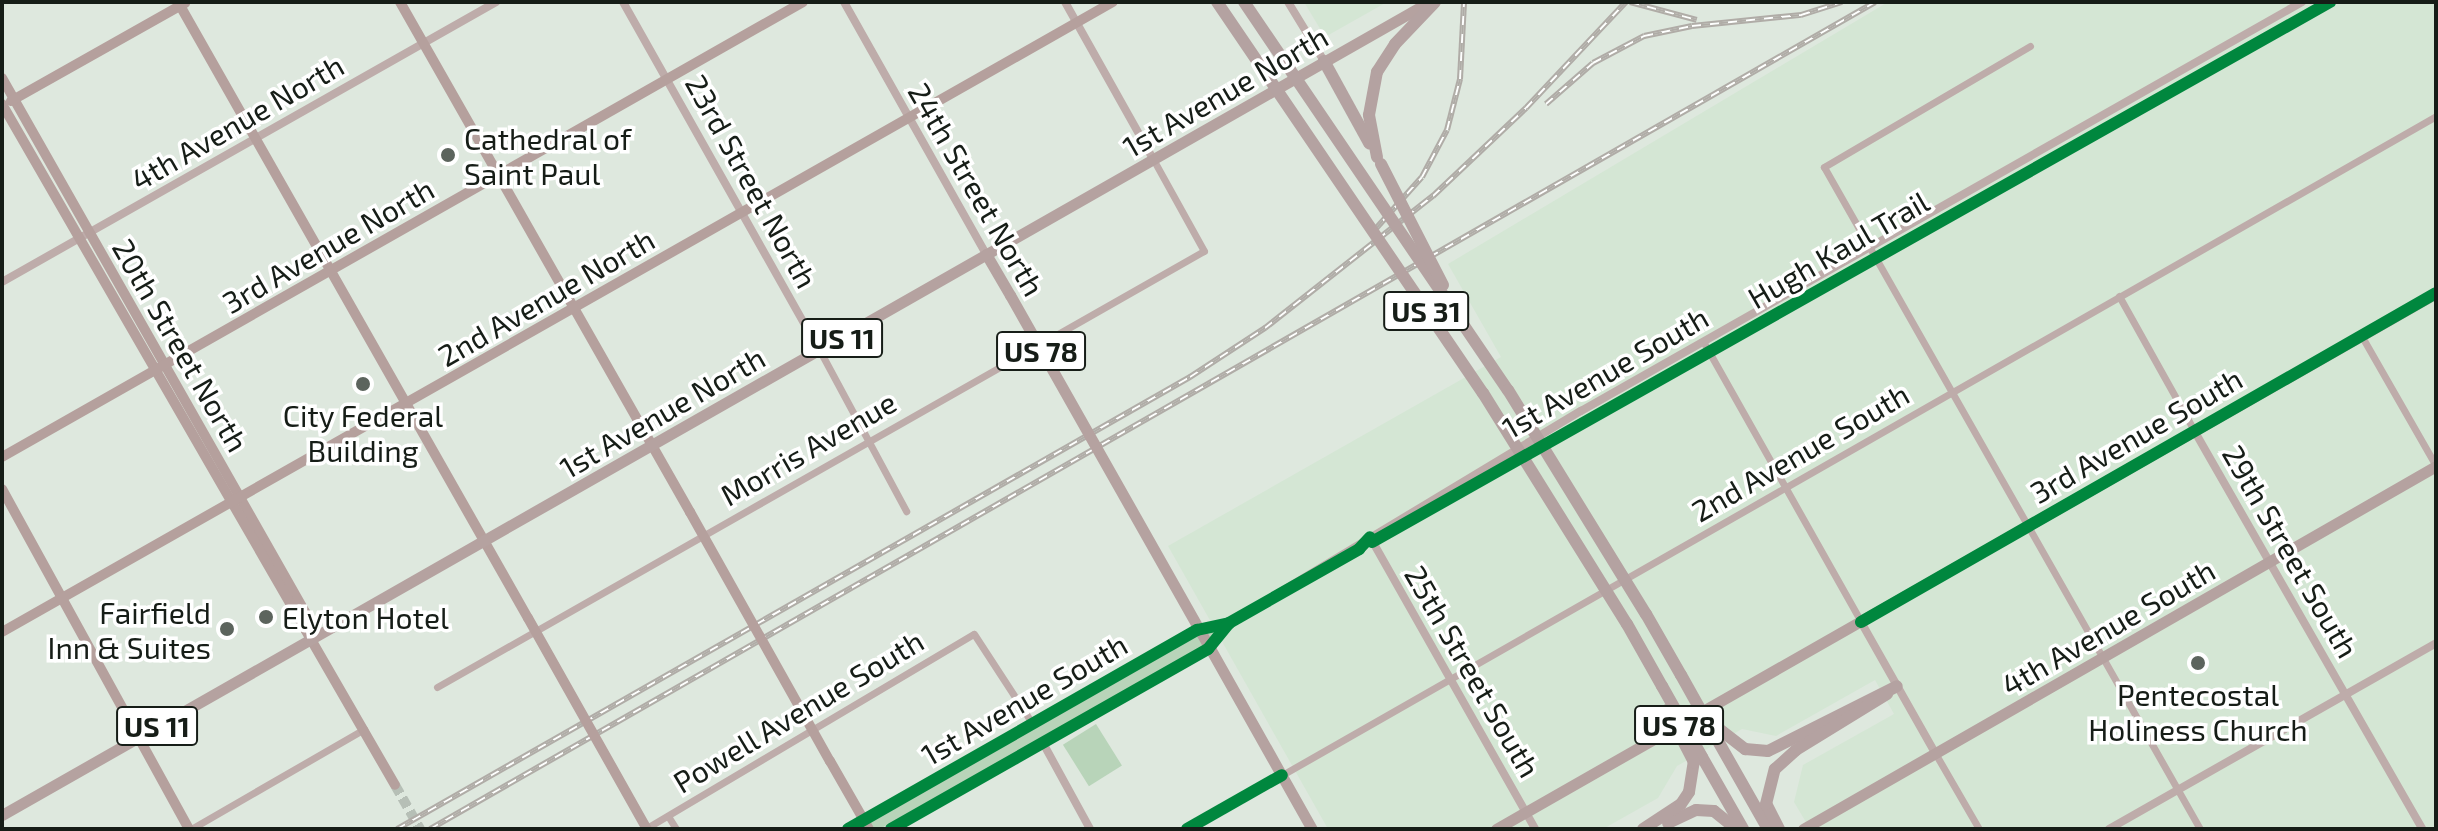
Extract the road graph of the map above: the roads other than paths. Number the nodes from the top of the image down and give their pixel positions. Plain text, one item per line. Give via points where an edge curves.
1 (400, 2) edge
2 (496, 2) edge
3 (623, 2) edge
4 (803, 2) edge
5 (844, 2) edge
6 (1065, 2) edge
7 (1113, 2) edge
8 (1217, 2) edge
9 (1244, 2) edge
10 (1288, 2) edge
11 (1429, 2) edge
12 (1435, 2) edge
13 (2302, 2) edge
14 (182, 3) edge
15 (1414, 16) junction
16 (1077, 23) junction
17 (423, 43) junction
18 (2030, 46) dead end
19 (1324, 61) junction
20 (2, 78) edge
21 (667, 79) junction
22 (14, 100) junction
23 (2, 105) edge
24 (2436, 116) edge
25 (909, 119) junction
26 (256, 139) junction
27 (1153, 159) junction
28 (1379, 161) junction
29 (498, 175) junction
30 (742, 213) junction
31 (90, 234) junction
32 (79, 240) junction
33 (1870, 247) junction
34 (986, 254) junction
35 (331, 271) junction
36 (2, 282) edge
37 (2436, 293) edge
38 (2119, 296) junction
39 (574, 309) junction
40 (1466, 330) junction
41 (2361, 335) junction
42 (1704, 343) junction
43 (820, 351) junction
44 (165, 365) junction
45 (154, 371) junction
46 (1951, 393) junction
47 (407, 404) junction
48 (2195, 432) junction
49 (871, 440) junction
50 (652, 446) junction
51 (2, 457) edge
52 (2436, 466) edge
53 (2, 489) edge
54 (1785, 489) junction
55 (241, 498) junction
56 (230, 504) junction
57 (906, 511) dead end
58 (2028, 527) junction
59 (1370, 537) junction
60 (485, 541) junction
61 (2270, 563) junction
62 (63, 596) junction
63 (1861, 622) junction
64 (1229, 623) junction
65 (2, 632) edge
66 (313, 638) junction
67 (2436, 643) edge
68 (2103, 658) junction
69 (1450, 680) junction
70 (1897, 686) junction
71 (437, 687) dead end
72 (2346, 694) junction
73 (1032, 723) junction
74 (364, 729) junction
75 (139, 738) junction
76 (1043, 743) junction
77 (1727, 744) junction
78 (1935, 753) junction
79 (1698, 759) junction
80 (1282, 775) junction
81 (395, 785) tunnel mouth
82 (2177, 791) junction
83 (1761, 806) junction
84 (1526, 812) junction
85 (2, 815) edge
86 (668, 816) junction
87 (867, 824) edge
88 (1737, 825) edge
89 (190, 829) edge
90 (646, 829) edge
91 (676, 829) edge
92 (848, 829) edge
93 (891, 829) edge
94 (1090, 829) edge
95 (1187, 829) edge
96 (1312, 829) edge
97 (1496, 829) edge
98 (1535, 829) edge
99 (1643, 829) edge
100 (1658, 829) edge
101 (1768, 829) edge
102 (1779, 829) edge
103 (1803, 829) edge
104 (1979, 829) edge
105 (2109, 829) edge
106 (2200, 829) edge
107 (2422, 829) edge

1 - 17 main road
2 - 17 street, 4th Avenue North
3 - 21 street, 23rd Street North
4 - 21 main road, 3rd Avenue North
5 - 25 street, 24th Street North
6 - 16 street
7 - 16 main road, 2nd Avenue North
8 - 79 highway, US 31, bridge via 1483,393 1631,630 1635,650
9 - 40 highway, US 31, bridge
10 - 19 street
11 - 15 main road, 1st Avenue North / US 11
12 - 15 highway
13 - 33 street, 1st Avenue South
14 - 22 main road
14 - 26 main road
15 - 19 main road, 1st Avenue North / US 11
15 - 28 highway via 1385,58 1373,87 1369,115
16 - 25 main road, 2nd Avenue North
16 - 27 street
17 - 26 street, 4th Avenue North
17 - 29 main road
18 - 33 street via 1824,167
19 - 27 main road, 1st Avenue North / US 11
19 - 28 highway
20 - 22 main road, 20th Street North
21 - 29 main road, 3rd Avenue North
21 - 30 street, 23rd Street North
22 - 23 main road
22 - 31 main road, 20th Street North
23 - 32 main road, 20th Street North
24 - 38 street, 2nd Avenue South
25 - 30 main road, 2nd Avenue North
25 - 34 street, 24th Street North
26 - 31 street, 4th Avenue North
26 - 35 main road
27 - 34 main road, 1st Avenue North / US 11
27 - 49 street, Morris Avenue via 1204,251
28 - 40 highway, bridge
29 - 35 main road, 3rd Avenue North
29 - 39 main road
30 - 39 main road, 2nd Avenue North
30 - 43 street, 23rd Street North
31 - 32 street, 4th Avenue North
31 - 44 main road, 20th Street North
32 - 36 street, 4th Avenue North
32 - 45 main road, 20th Street North
33 - 42 street, 1st Avenue South
33 - 46 street
34 - 43 main road, 1st Avenue North / US 11
34 - 80 main road, 24th Street North / US 78, bridge
35 - 44 main road, 3rd Avenue North
35 - 47 main road
37 - 41 main road, 3rd Avenue South / US 78
38 - 46 street, 2nd Avenue South
38 - 48 street, 29th Street South
39 - 47 main road, 2nd Avenue North
39 - 50 main road
40 - 77 highway, US 31, bridge via 1646,614 1705,718
41 - 48 main road, 3rd Avenue South / US 78
41 - 52 street
42 - 54 street
42 - 59 street, 1st Avenue South
43 - 49 street, 23rd Street North
43 - 50 main road, 1st Avenue North / US 11
44 - 45 main road, 3rd Avenue North
44 - 55 main road, 20th Street North
45 - 51 main road, 3rd Avenue North
45 - 56 main road, 20th Street North
46 - 54 street, 2nd Avenue South
46 - 58 street
47 - 55 main road, 2nd Avenue North
47 - 60 main road
48 - 58 main road, 3rd Avenue South / US 78
48 - 61 street, 29th Street South
49 - 57 street, 23rd Street North
49 - 71 street, Morris Avenue
50 - 60 main road, 1st Avenue North / US 11
50 - 87 main road, bridge
52 - 61 main road, 4th Avenue South
53 - 62 main road
54 - 63 street
54 - 69 street, 2nd Avenue South
55 - 56 main road, 2nd Avenue North
55 - 66 main road, 20th Street North via 305,612
56 - 62 main road, 2nd Avenue North
56 - 66 main road, 20th Street North via 295,619
58 - 63 main road, 3rd Avenue South / US 78
58 - 68 street
59 - 64 street, 1st Avenue South via 1359,549
59 - 69 street, 25th Street South
60 - 66 main road, 1st Avenue North / US 11
60 - 90 main road, bridge
61 - 68 main road, 4th Avenue South
61 - 72 street, 29th Street South
62 - 65 main road, 2nd Avenue North
62 - 75 main road
63 - 70 street
63 - 84 main road, 3rd Avenue South / US 78
64 - 73 street, 1st Avenue South via 1197,630
64 - 76 street, 1st Avenue South via 1208,649
66 - 74 main road, 20th Street North
66 - 75 main road, 1st Avenue North / US 11
67 - 72 street
68 - 78 main road, 4th Avenue South
68 - 82 street
69 - 80 street, 2nd Avenue South
69 - 84 street, 25th Street South
70 - 77 highway via 1781,747 1757,751
70 - 78 street
70 - 83 highway via 1784,760 1769,777
72 - 82 street
72 - 107 street, 29th Street South
73 - 86 street, Powell Avenue South via 974,634
73 - 87 street, 1st Avenue South
74 - 81 main road, 20th Street North
74 - 89 street
75 - 85 main road, 1st Avenue North / US 11
75 - 89 main road
76 - 93 street, 1st Avenue South
76 - 94 street
77 - 83 highway
78 - 103 main road, 4th Avenue South
78 - 104 street
79 - 88 highway
79 - 99 highway via 1681,804
80 - 95 street, 2nd Avenue South
80 - 96 main road, US 78
82 - 105 street
82 - 106 street
83 - 101 highway
83 - 102 highway
84 - 97 main road, 3rd Avenue South / US 78
84 - 98 street, 25th Street South
86 - 90 street, Powell Avenue South
86 - 91 street
87 - 92 street, 1st Avenue South
88 - 100 highway via 1714,811 1696,810

